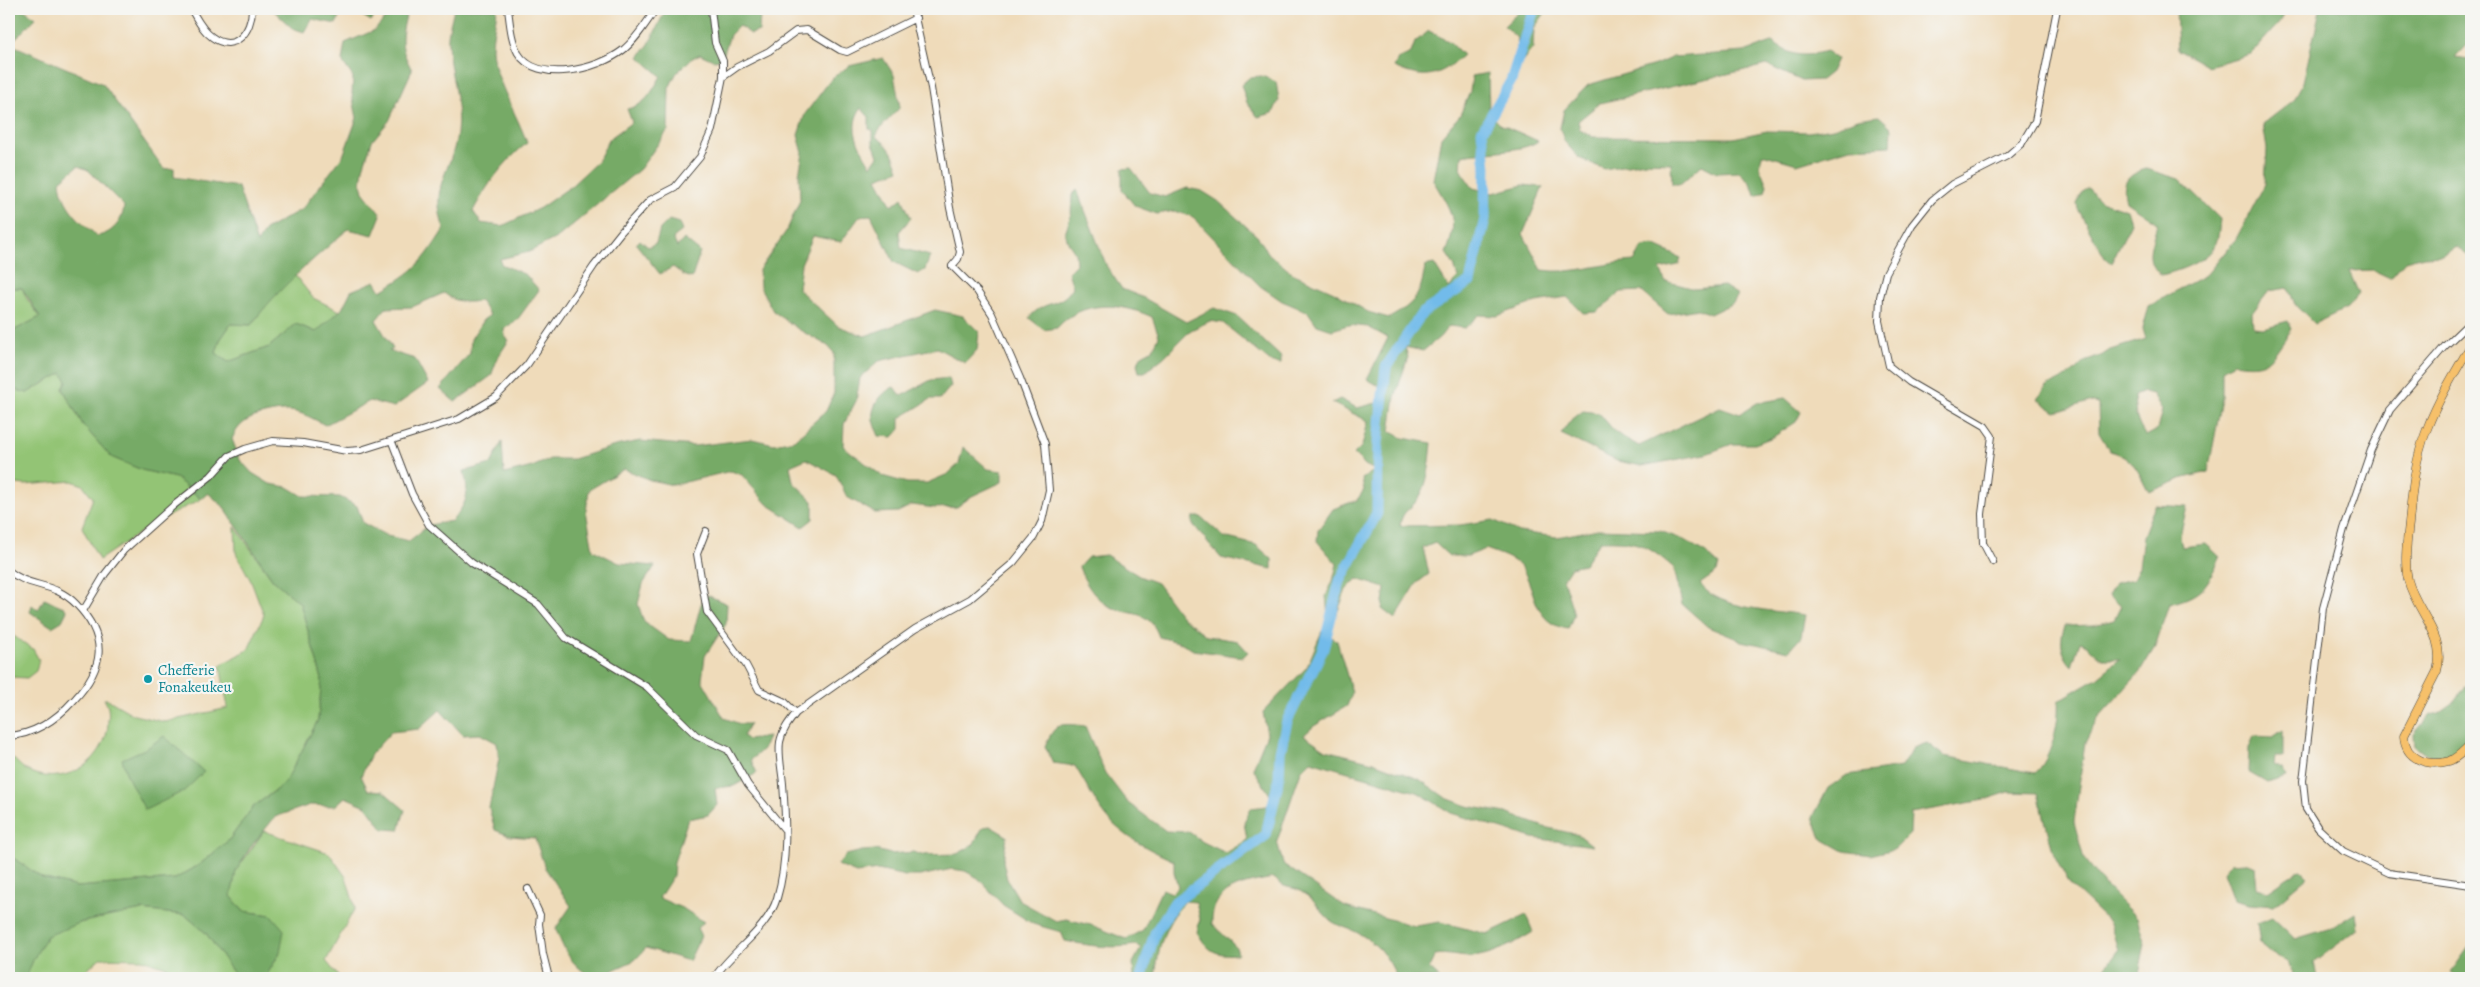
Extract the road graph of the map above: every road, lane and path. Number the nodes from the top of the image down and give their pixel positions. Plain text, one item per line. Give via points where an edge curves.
1 (191, 9) edge
2 (252, 9) edge
3 (508, 9) edge
4 (656, 9) edge
5 (711, 9) edge
6 (913, 9) edge
7 (2056, 9) edge
8 (916, 18) junction
9 (723, 61) junction
10 (737, 66) junction
11 (723, 77) junction
12 (2471, 321) edge
13 (2471, 345) edge
14 (392, 442) junction
15 (706, 531) dead end
16 (1993, 562) dead end
17 (9, 571) edge
18 (83, 611) junction
19 (796, 713) junction
20 (9, 736) edge
21 (2471, 744) edge
22 (785, 830) junction
23 (2471, 885) edge
24 (528, 889) dead end
25 (549, 978) edge
26 (714, 978) edge

1 - 2 street via 210,36 232,42 246,34 252,20
3 - 4 street via 513,42 519,54 533,67 545,71 576,69 615,56 637,36
5 - 9 street via 715,43
6 - 8 street
7 - 16 street via 2035,121 2022,143 2007,156 1952,184 1932,200 1912,225 1896,254 1886,273 1880,297 1879,321 1889,366 1909,382 1985,426 1992,436 1982,514 1983,543
8 - 10 street via 847,52 807,30 796,31 754,59
8 - 19 street via 960,252 952,266 986,304 1020,378 1045,444 1049,469 1047,504 1034,537 1001,574 970,599 915,629
9 - 10 street
9 - 11 street
10 - 11 street
11 - 14 street via 712,130 700,157 675,187 650,200 621,232 513,381 496,397 459,419
12 - 23 street via 2390,410 2371,450 2344,529 2323,608 2303,781 2306,809 2318,828 2343,850 2390,873
13 - 21 main road via 2426,429 2412,490 2407,576 2435,635 2440,661 2404,736 2404,747 2408,753 2426,761 2448,761
14 - 18 street via 355,451 273,441 236,452 124,550
14 - 22 street via 412,494 429,525 472,563 538,604 566,638 647,687 696,735 728,750 748,785
15 - 19 street via 697,554 708,612 746,665 759,690 786,702
17 - 18 street via 20,578 59,590
18 - 20 street via 94,628 98,649 97,666 91,681 54,718 34,730
19 - 22 street via 782,732 779,744
22 - 26 street via 782,879 772,909 763,924
24 - 25 street via 540,915 543,954

